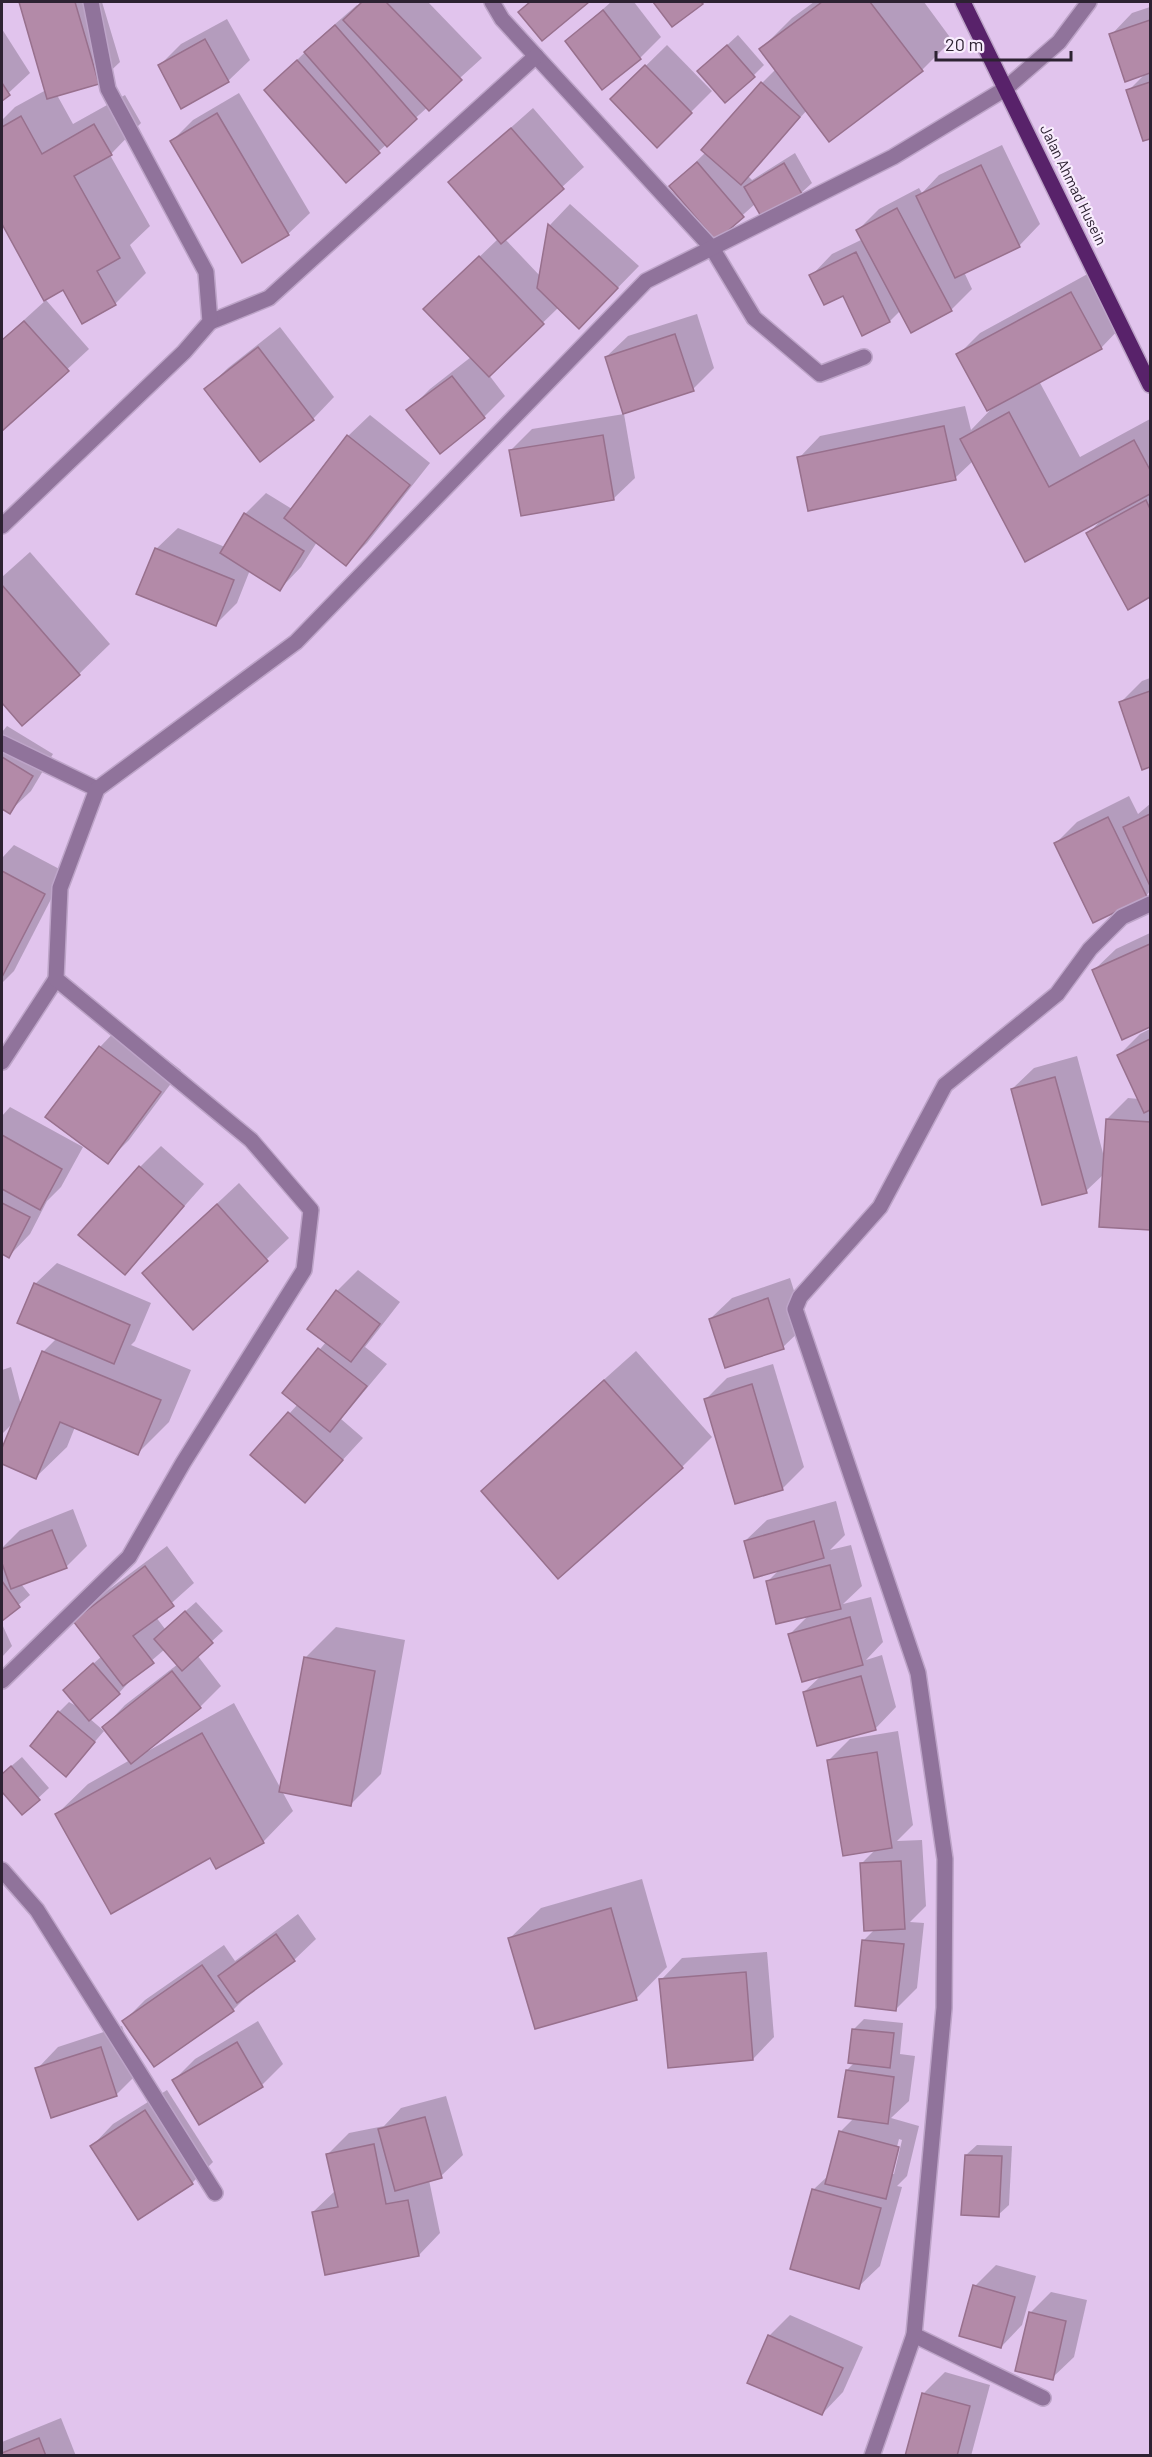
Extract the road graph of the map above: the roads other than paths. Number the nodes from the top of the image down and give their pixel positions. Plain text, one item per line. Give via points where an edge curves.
1 (91, 2) edge
2 (492, 2) edge
3 (963, 2) edge
4 (1089, 2) edge
5 (536, 56) junction
6 (1005, 89) junction
7 (712, 248) junction
8 (210, 322) junction
9 (864, 357) dead end
10 (1150, 385) edge
11 (2, 526) edge
12 (2, 743) edge
13 (98, 789) junction
14 (1150, 904) edge
15 (56, 979) junction
16 (2, 1062) edge
17 (2, 1682) edge
18 (2, 1870) edge
19 (215, 2193) dead end
20 (914, 2335) junction
21 (1043, 2398) dead end
22 (872, 2456) edge

1 - 8 street via 108,89 206,272
2 - 5 street
3 - 6 main road, Jalan Ahmad Husein
4 - 6 street via 1059,42
5 - 7 street
5 - 8 street via 269,298
6 - 7 street via 893,157
6 - 10 main road, Jalan Ahmad Husein
7 - 9 street via 754,318 820,374
7 - 13 street via 646,281 296,642
8 - 11 street via 184,352
12 - 13 street
13 - 15 street via 60,888
14 - 20 street via 1122,917 1090,949 1057,994 945,1085 880,1207 800,1297 795,1310 918,1673 945,1859 945,2008
15 - 16 street
15 - 17 street via 251,1140 310,1210 304,1270 129,1557
18 - 19 street via 37,1910
20 - 21 street
20 - 22 street

